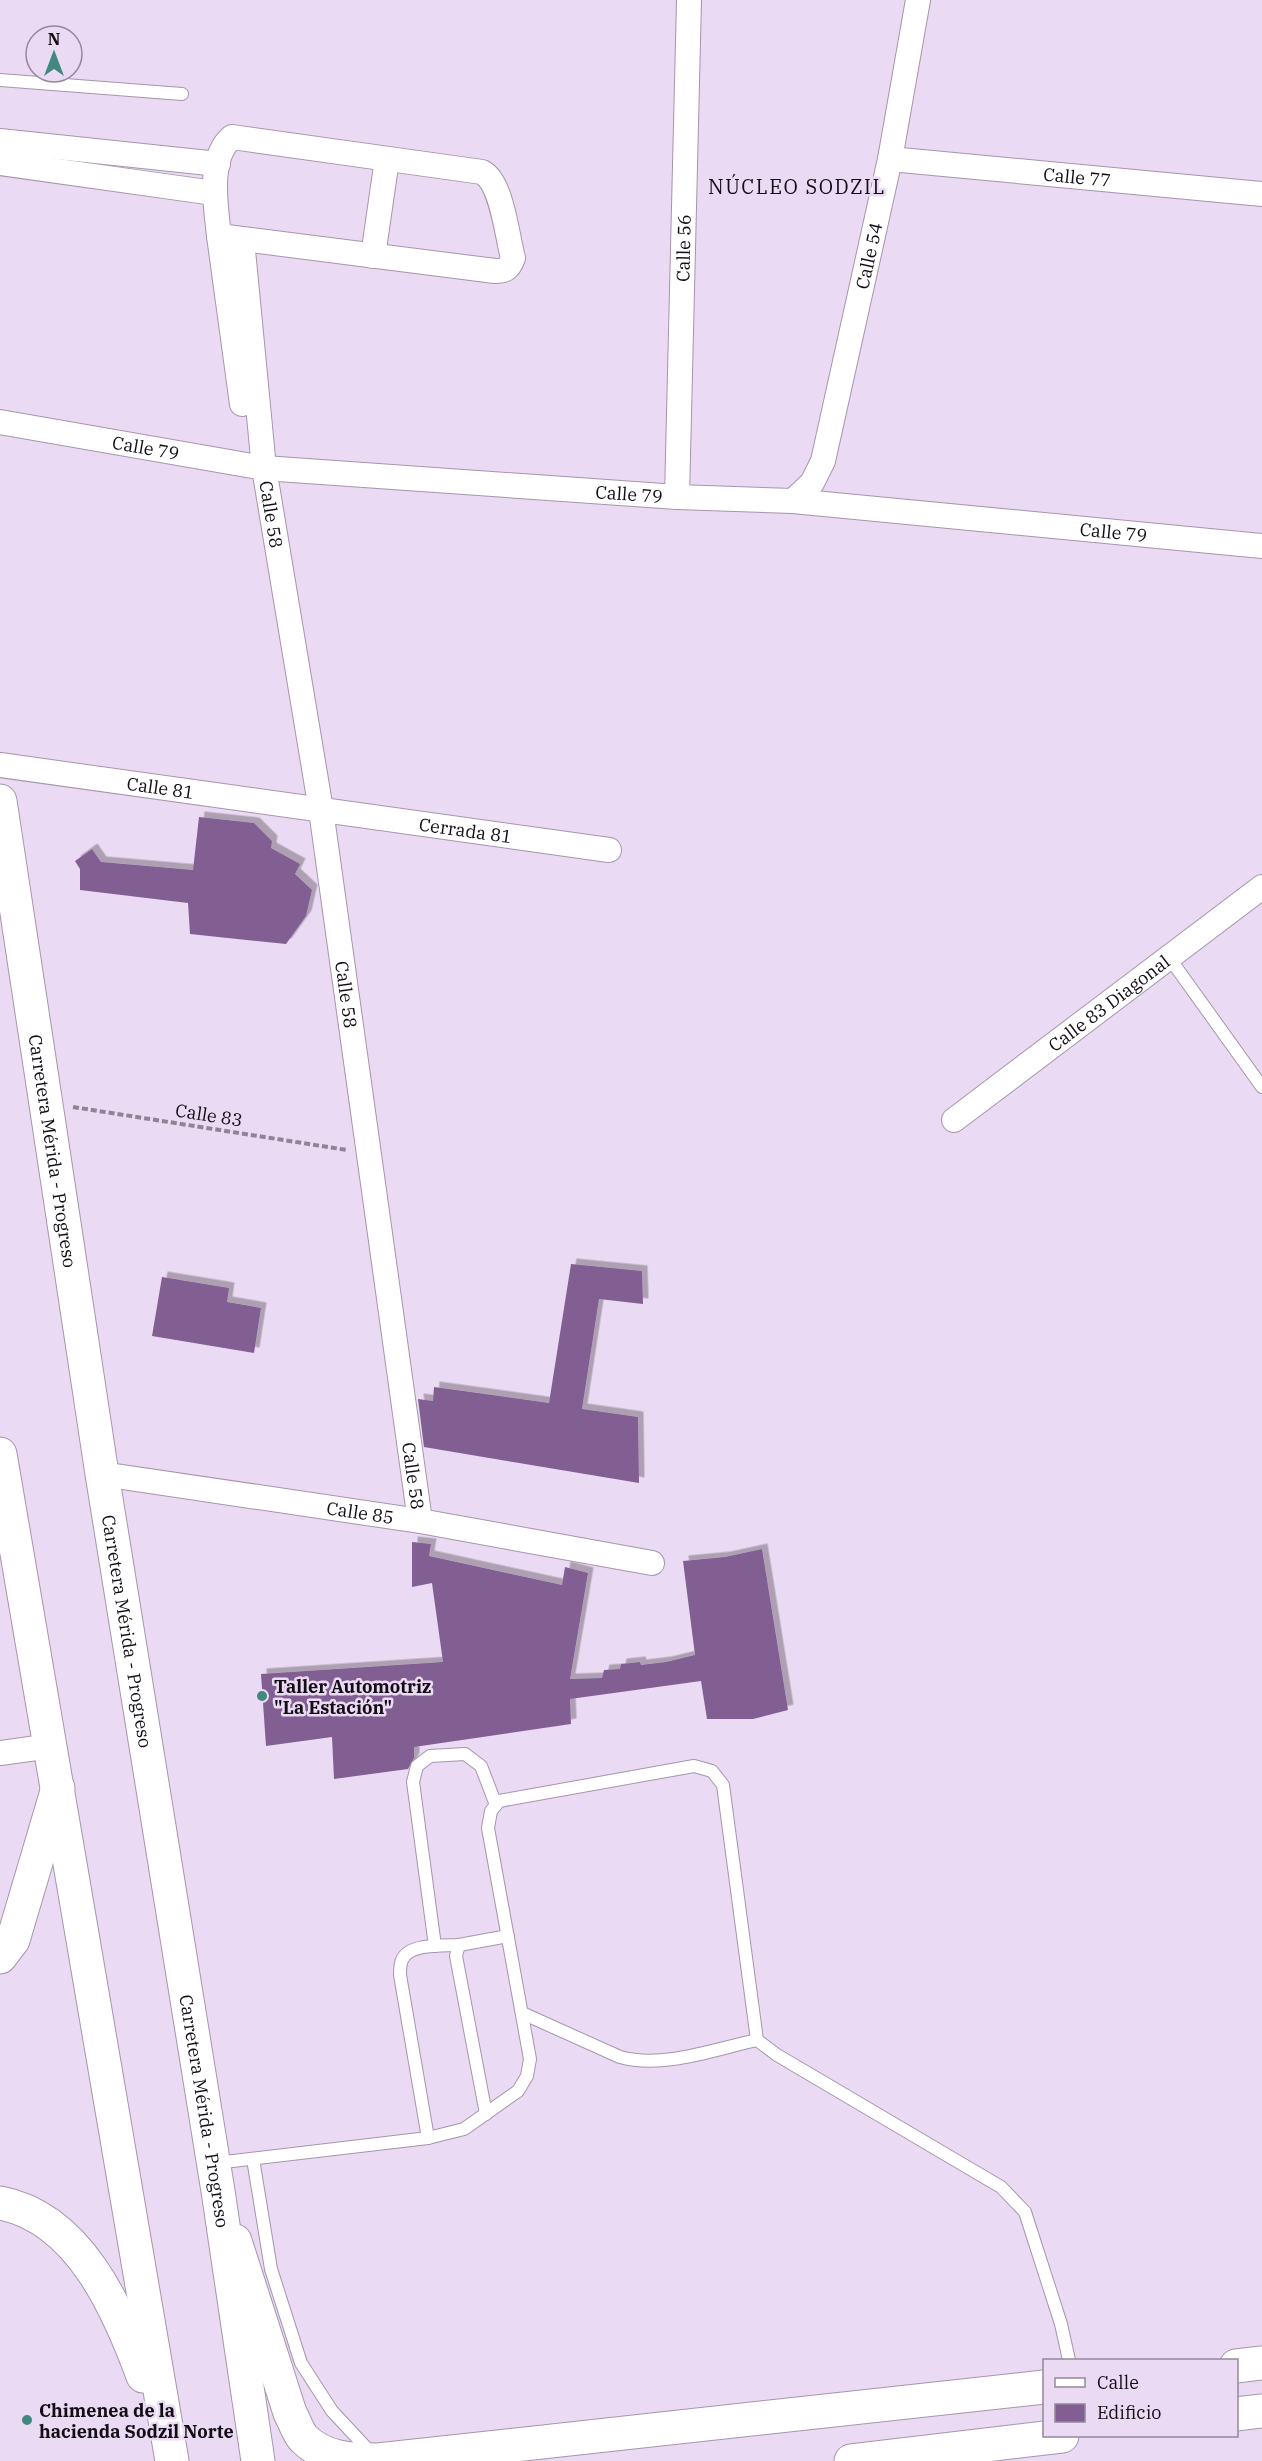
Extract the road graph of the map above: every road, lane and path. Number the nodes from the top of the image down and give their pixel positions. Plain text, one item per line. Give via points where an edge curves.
1 (689, 0) edge
2 (918, 0) edge
3 (0, 80) edge
4 (182, 94) dead end
5 (0, 141) edge
6 (387, 159) junction
7 (890, 159) junction
8 (0, 163) edge
9 (218, 164) junction
10 (214, 193) junction
11 (1262, 194) edge
12 (230, 238) junction
13 (373, 256) junction
14 (0, 422) edge
15 (257, 467) junction
16 (677, 497) junction
17 (793, 501) junction
18 (1262, 546) edge
19 (0, 765) edge
20 (0, 801) edge
21 (321, 810) junction
22 (609, 850) dead end
23 (1262, 887) edge
24 (1168, 956) junction
25 (1262, 1087) edge
26 (46, 1103) junction
27 (954, 1120) dead end
28 (368, 1154) junction
29 (0, 1459) edge
30 (102, 1474) junction
31 (420, 1521) junction
32 (652, 1563) dead end
33 (51, 1746) junction
34 (0, 1754) edge
35 (58, 1788) junction
36 (496, 1805) junction
37 (508, 1936) junction
38 (435, 1946) junction
39 (459, 1946) junction
40 (0, 1957) edge
41 (522, 2013) junction
42 (757, 2040) junction
43 (486, 2114) junction
44 (428, 2138) junction
45 (253, 2159) junction
46 (216, 2177) junction
47 (0, 2203) edge
48 (1068, 2359) edge
49 (1262, 2363) edge
50 (1238, 2366) edge
51 (1043, 2387) edge
52 (1262, 2411) edge
53 (1238, 2414) edge
54 (1054, 2437) edge
55 (171, 2458) edge
56 (378, 2460) edge
57 (258, 2461) edge
58 (851, 2461) edge

1 - 16 street, Calle 56
2 - 7 street, Calle 54
3 - 4 lane
5 - 9 street
6 - 9 street, Calle 58 via 232,137 224,144
6 - 13 street
6 - 13 street via 489,176 496,187 513,258 504,271 495,271
7 - 11 street, Calle 77
7 - 17 street, Calle 54 via 823,461 812,483
8 - 10 street
9 - 10 street, Calle 58
10 - 12 street, Calle 58
12 - 13 street
12 - 15 street, Calle 58
14 - 15 street, Calle 79
15 - 16 street, Calle 79
15 - 21 street, Calle 58
16 - 17 street, Calle 79
17 - 18 street, Calle 79
19 - 21 street, Calle 81
20 - 26 main road, Carretera Mérida - Progreso
21 - 22 street, Cerrada 81
21 - 28 street, Calle 58
23 - 24 street, Calle 83 Diagonal
24 - 25 lane
24 - 27 street, Calle 83 Diagonal
26 - 28 path, Calle 83
26 - 30 main road, Carretera Mérida - Progreso
28 - 31 street, Calle 58
29 - 33 main road
30 - 31 street, Calle 85
30 - 46 main road, Carretera Mérida - Progreso
31 - 32 street, Calle 85
33 - 34 street
33 - 35 main road
35 - 40 main road via 13,1940
35 - 55 main road
36 - 37 lane via 488,1828
36 - 38 lane via 481,1766 465,1754 430,1756 417,1766 413,1782
36 - 42 lane via 499,1801 694,1766 711,1771 723,1785
37 - 39 lane
37 - 41 lane
38 - 39 lane
38 - 44 lane via 410,1951 402,1959 400,1975
39 - 43 lane via 456,1956
41 - 42 lane via 637,2061 655,2062
41 - 43 lane via 530,2059 527,2076 518,2091
42 - 48 lane via 1001,2187 1025,2212 1061,2324
43 - 44 lane via 464,2129
44 - 45 lane
45 - 46 lane
45 - 56 lane via 271,2269 301,2362 332,2411
46 - 56 main road via 290,2413 303,2438 329,2455
46 - 57 main road, Carretera Mérida - Progreso
47 - 55 main road via 40,2218 58,2230 98,2279 131,2342
49 - 50 main road
51 - 56 main road
52 - 53 main road
54 - 58 main road

